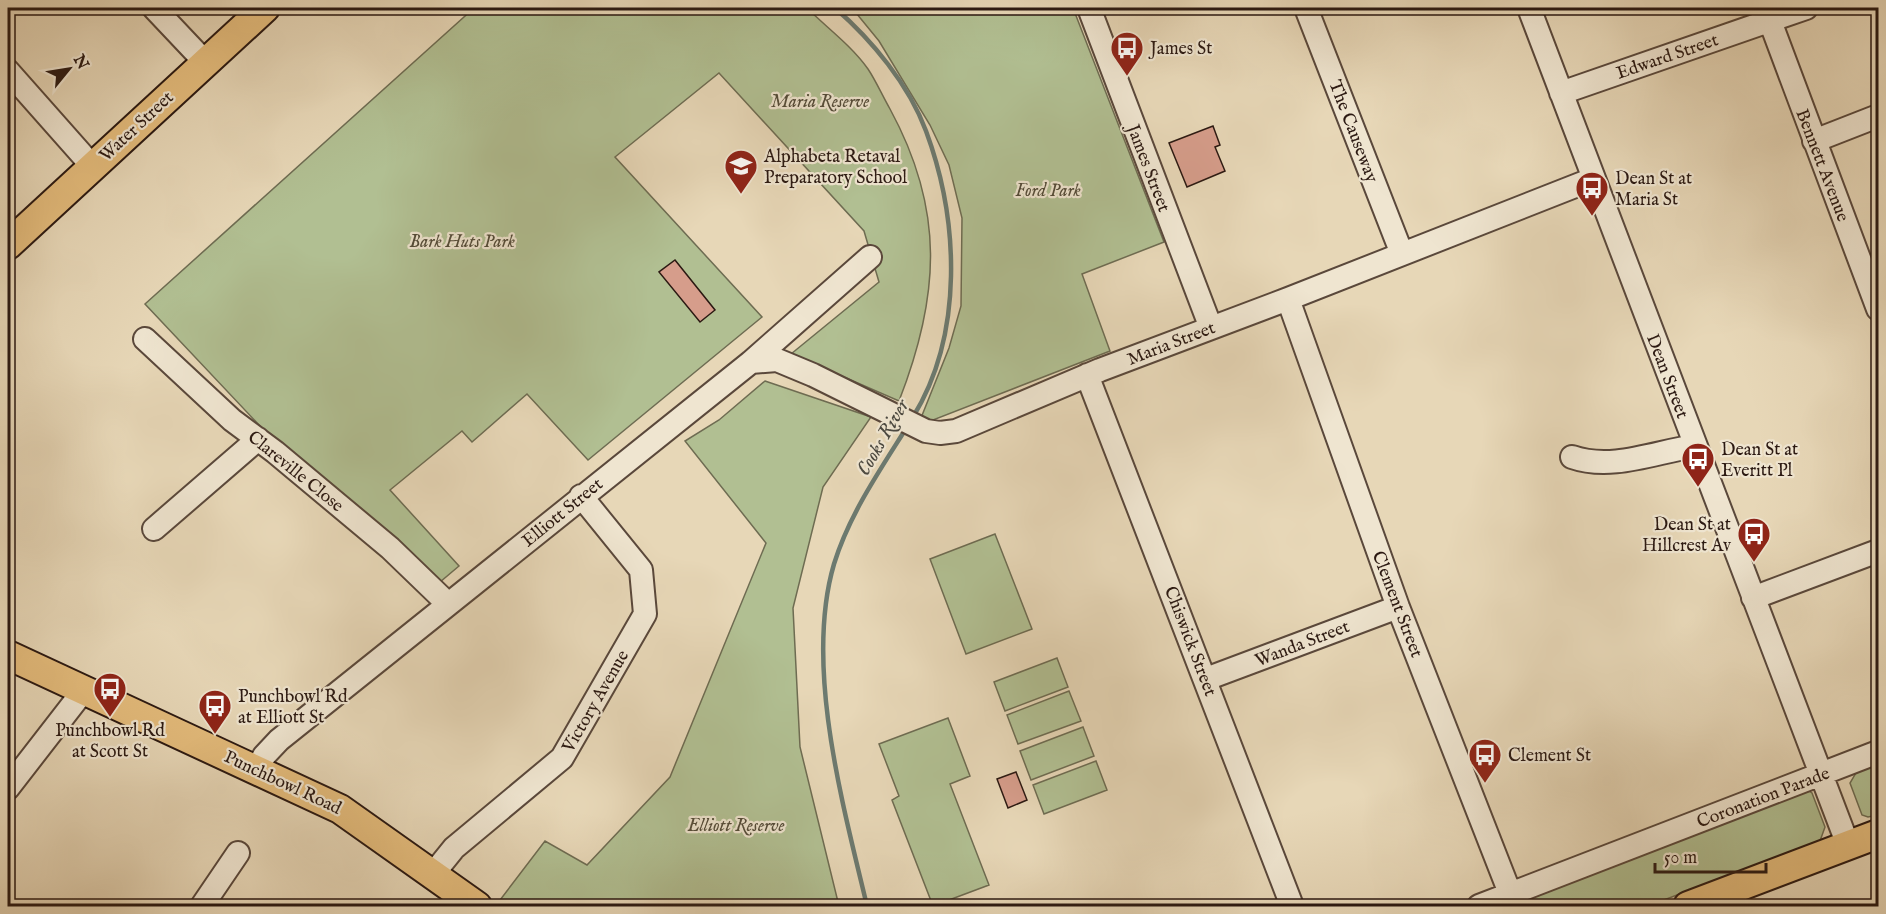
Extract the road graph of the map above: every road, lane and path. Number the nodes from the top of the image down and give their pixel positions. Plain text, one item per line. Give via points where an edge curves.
1 (154, 8) edge
2 (265, 8) edge
3 (1089, 8) edge
4 (1306, 8) edge
5 (1529, 8) edge
6 (1806, 8) edge
7 (1770, 21) junction
8 (205, 62) junction
9 (8, 71) edge
10 (1561, 93) junction
11 (1878, 116) edge
12 (1814, 141) junction
13 (93, 166) junction
14 (1593, 179) junction
15 (8, 245) edge
16 (1402, 254) junction
17 (870, 257) dead end
18 (1288, 299) junction
19 (1878, 309) edge
20 (1211, 328) junction
21 (146, 339) dead end
22 (751, 362) junction
23 (1088, 375) junction
24 (258, 439) junction
25 (1695, 446) junction
26 (1572, 457) dead end
27 (581, 496) junction
28 (154, 529) dead end
29 (1878, 551) edge
30 (1753, 598) junction
31 (447, 603) junction
32 (1398, 607) junction
33 (8, 655) edge
34 (1206, 679) junction
35 (84, 690) junction
36 (1878, 752) edge
37 (257, 770) junction
38 (1820, 775) junction
39 (8, 788) edge
40 (1878, 834) edge
41 (1848, 845) junction
42 (238, 853) dead end
43 (433, 874) junction
44 (1513, 901) edge
45 (202, 906) edge
46 (477, 906) edge
47 (1292, 906) edge
48 (1479, 906) edge
49 (1688, 906) edge

1 - 8 street
2 - 8 main road, Water Street
3 - 20 street, James Street
4 - 16 street, The Causeway
5 - 10 street, Dean Street
6 - 7 street, Edward Street
7 - 10 street, Edward Street
7 - 12 street, Bennett Avenue
8 - 13 main road, Water Street
9 - 13 street
10 - 14 street, Dean Street
11 - 12 street
12 - 19 street, Bennett Avenue
13 - 15 main road, Water Street
14 - 16 street, Maria Street
14 - 25 street, Dean Street
16 - 18 street, Maria Street
17 - 22 street, Elliott Street
18 - 20 street, Maria Street
18 - 32 street, Clement Street
20 - 23 street, Maria Street
21 - 24 street, Clareville Close via 232,420
22 - 23 street, Maria Street via 777,360 926,431 956,431
22 - 27 street, Elliott Street
23 - 34 street, Chiswick Street
24 - 28 street
24 - 31 street, Clareville Close via 390,548
25 - 26 street via 1634,459 1590,463
25 - 30 street, Dean Street
27 - 31 street, Elliott Street
27 - 43 street, Victory Avenue via 641,570 645,614 562,758 454,848
29 - 30 street
30 - 38 street, Dean Street
31 - 37 street, Elliott Street via 279,740
32 - 34 street, Wanda Street
32 - 44 street, Clement Street
33 - 35 main road, Punchbowl Road
34 - 47 street, Chiswick Street
35 - 37 main road, Punchbowl Road
35 - 39 street
36 - 38 street, Coronation Parade
37 - 43 main road, Punchbowl Road via 357,819
38 - 41 street, Dean Street
38 - 44 street, Coronation Parade
40 - 41 main road
41 - 49 main road
42 - 45 street
43 - 46 main road, Punchbowl Road
44 - 48 street, Coronation Parade

